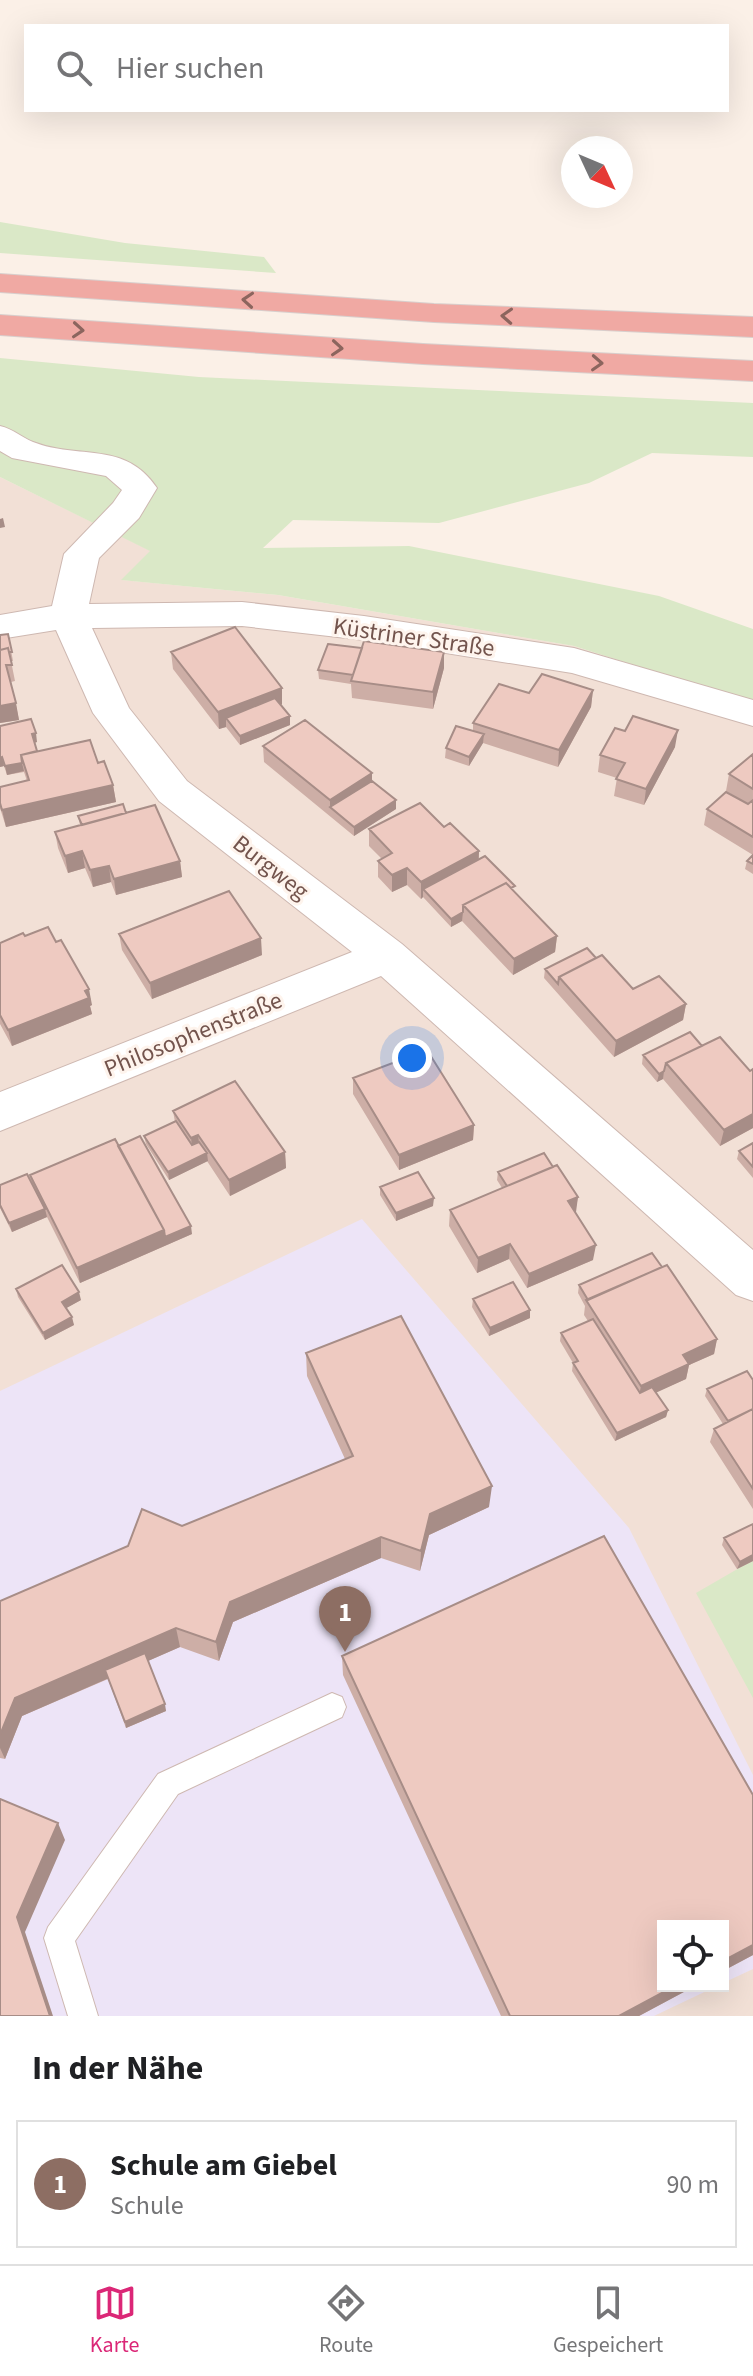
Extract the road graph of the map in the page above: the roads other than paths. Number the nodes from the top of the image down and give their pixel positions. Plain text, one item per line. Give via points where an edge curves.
1 (0, 283) edge
2 (0, 325) edge
3 (753, 327) edge
4 (753, 371) edge
5 (0, 436) edge
6 (68, 616) junction
7 (0, 627) edge
8 (753, 713) edge
9 (387, 956) junction
10 (0, 1112) edge
11 (753, 1280) edge
12 (332, 1707) dead end
13 (83, 2016) edge

3 -> 1 highway via 434,313
2 -> 4 highway
5 - 6 street via 24,451 117,467 140,488 127,510 82,554
6 - 7 street, Küstriner Straße
6 - 8 street, Küstriner Straße via 242,614 364,628 574,661
6 - 9 street, Burgweg via 112,713 173,791
9 - 10 street, Philosophenstraße
9 - 11 street, Burgweg
12 - 13 lane via 168,1784 59,1938

